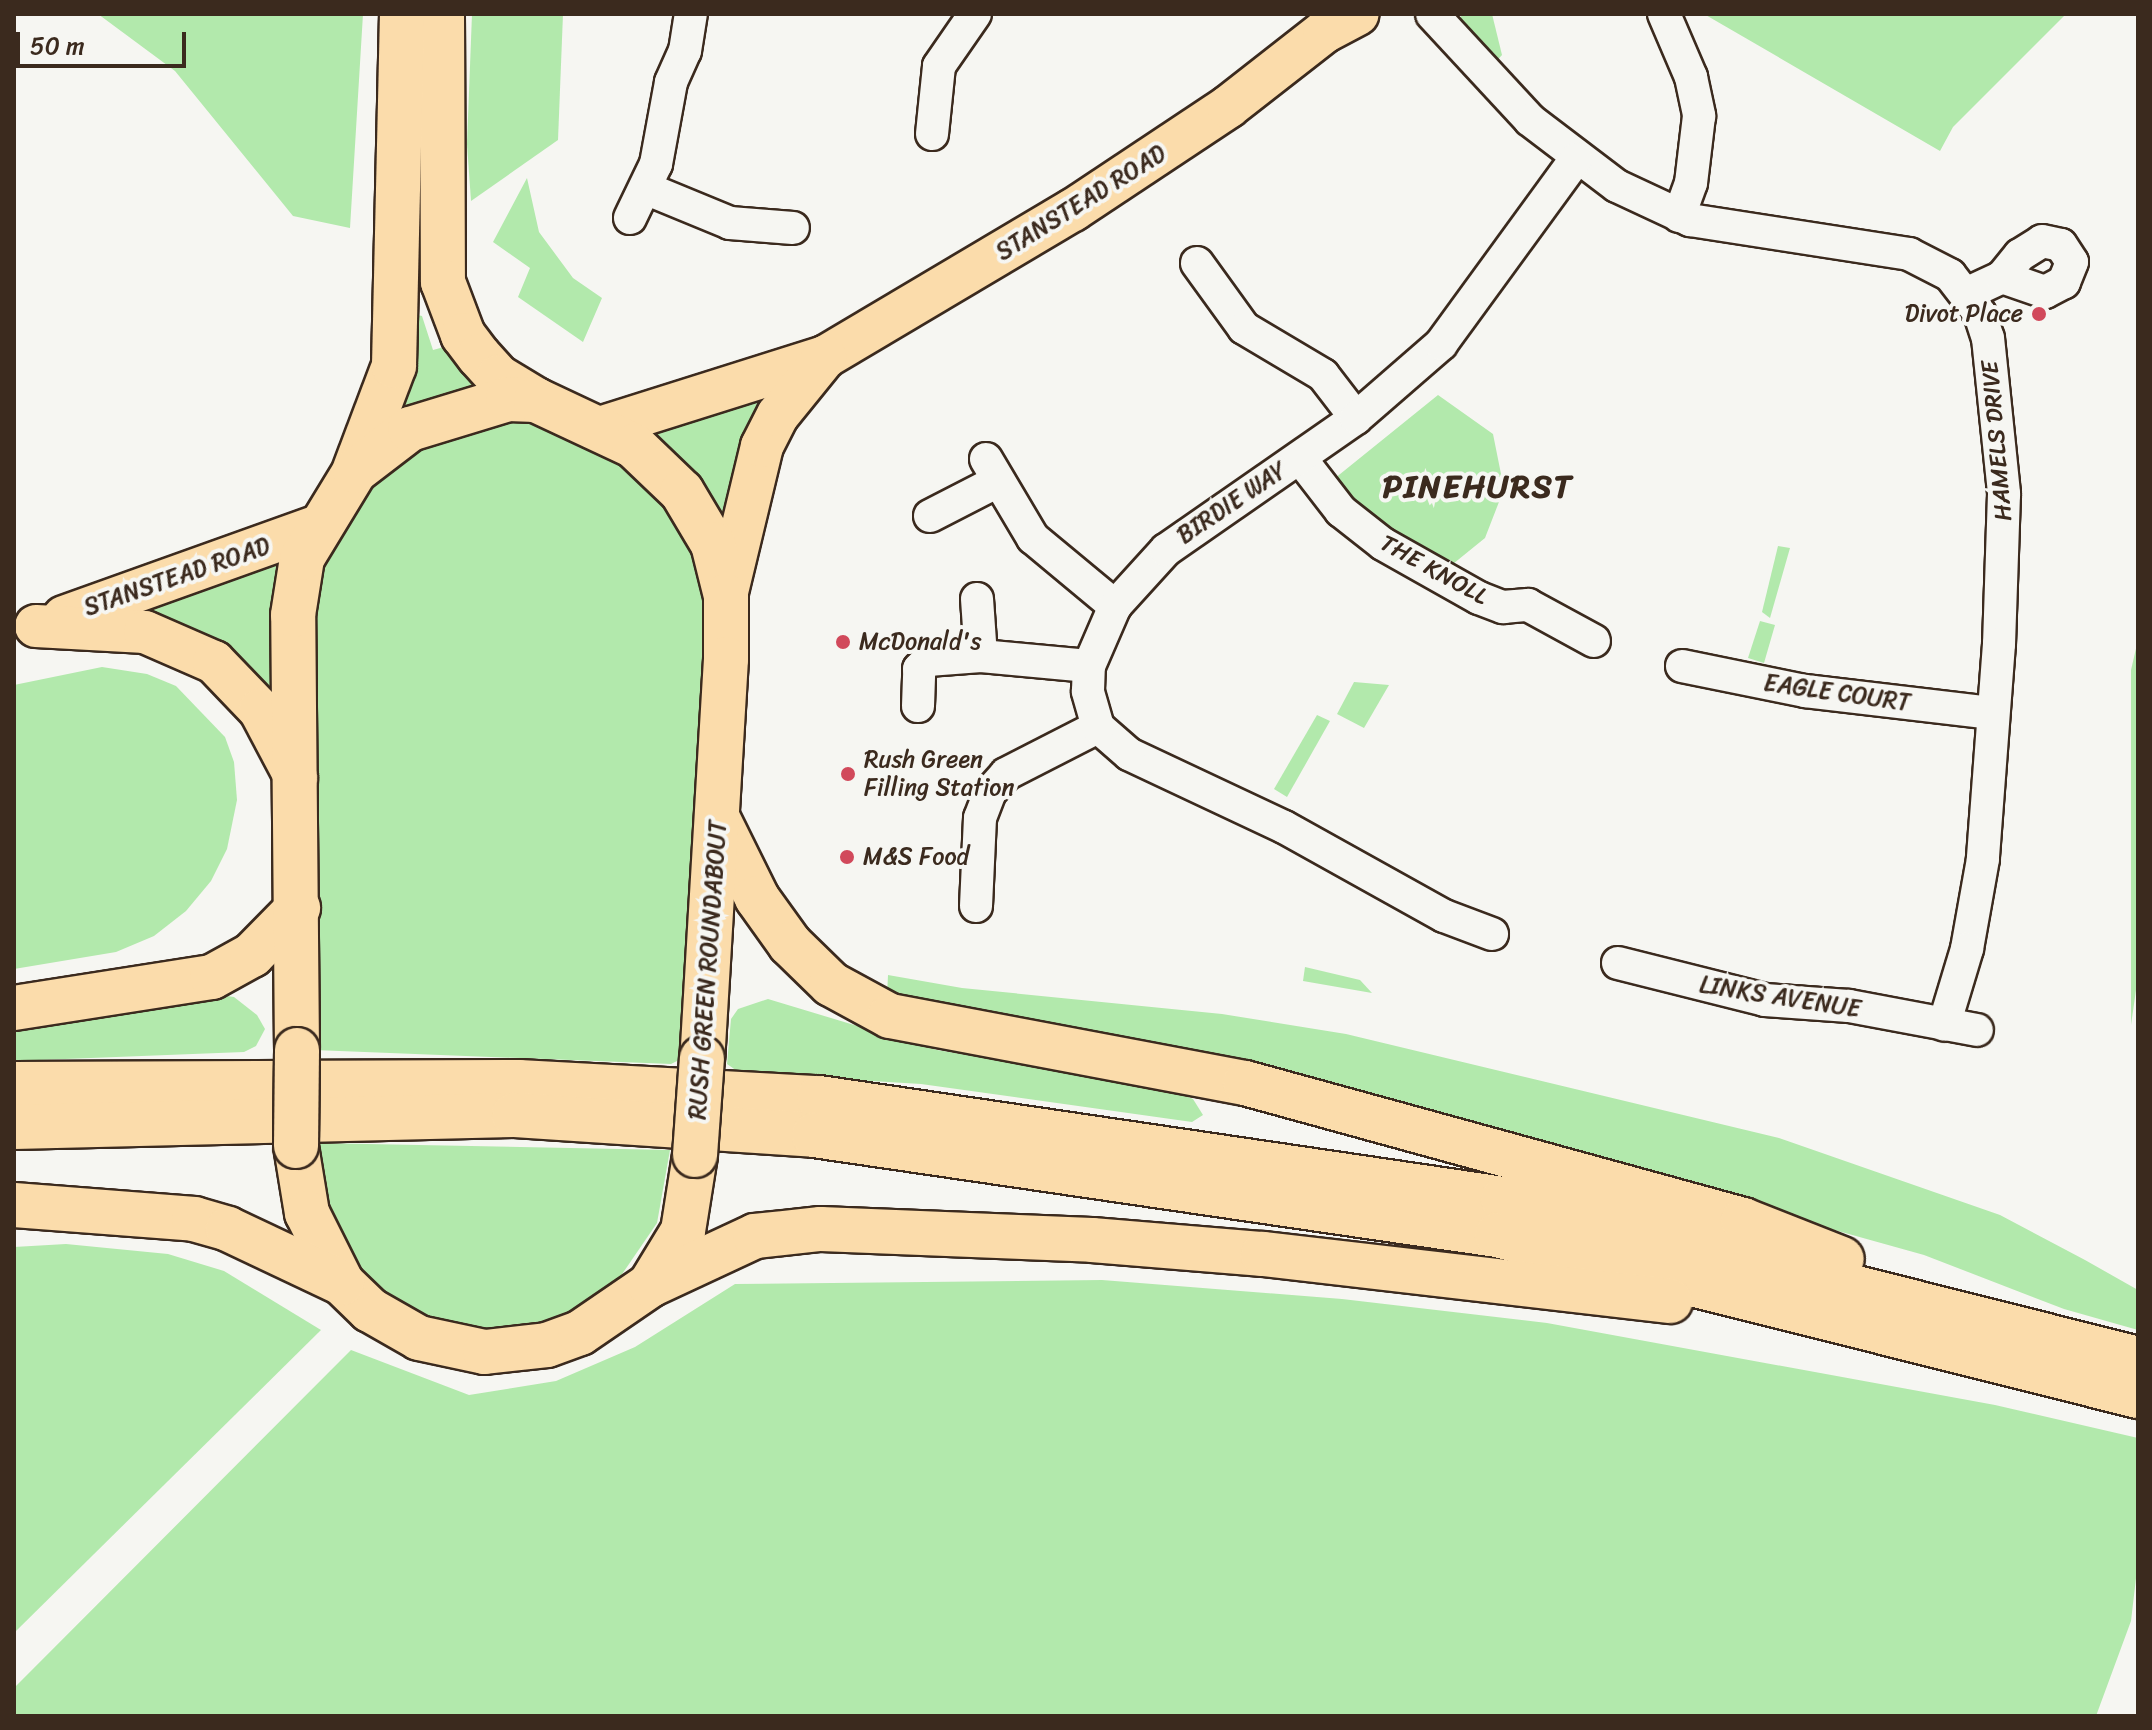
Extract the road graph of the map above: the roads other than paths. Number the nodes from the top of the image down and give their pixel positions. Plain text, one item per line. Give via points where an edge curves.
1 (402, 14) edge
2 (442, 14) edge
3 (691, 14) edge
4 (975, 14) edge
5 (1432, 14) edge
6 (1664, 14) edge
7 (1335, 20) edge
8 (932, 134) dead end
9 (1576, 159) junction
10 (645, 188) junction
11 (1679, 216) junction
12 (630, 218) dead end
13 (793, 228) dead end
14 (1197, 263) dead end
15 (2002, 277) dead end
16 (1968, 293) junction
17 (825, 357) junction
18 (536, 400) junction
19 (1356, 418) junction
20 (603, 427) junction
21 (1300, 458) junction
22 (355, 471) junction
23 (930, 516) dead end
24 (318, 526) junction
25 (726, 596) junction
26 (977, 599) dead end
27 (1115, 606) junction
28 (25, 630) edge
29 (1594, 641) dead end
30 (981, 656) junction
31 (1089, 666) junction
32 (1682, 666) dead end
33 (918, 706) dead end
34 (1993, 713) junction
35 (1098, 727) junction
36 (296, 778) junction
37 (718, 819) junction
38 (976, 906) dead end
39 (298, 908) junction
40 (1492, 934) dead end
41 (1618, 963) dead end
42 (14, 1008) edge
43 (1944, 1025) junction
44 (1977, 1030) dead end
45 (14, 1084) edge
46 (14, 1127) edge
47 (14, 1205) edge
48 (342, 1283) junction
49 (650, 1285) junction
50 (2012, 1325) junction
51 (1883, 1328) junction
52 (2138, 1359) edge
53 (2138, 1396) edge

1 - 22 highway via 394,366
2 - 18 highway via 443,282 463,335 479,356 498,377
3 - 10 street via 685,51 671,82 663,140
4 - 8 street via 939,66
5 - 9 street, HAMELS DRIVE via 1511,102
6 - 11 street via 1691,77 1699,116 1691,183
7 - 17 main road, STANSTEAD ROAD via 1154,158
9 - 11 street, HAMELS DRIVE
9 - 19 street, BIRDIE WAY via 1441,344
10 - 12 street
10 - 13 street via 730,223
11 - 16 street, HAMELS DRIVE via 1741,232 1909,254 1938,267
14 - 19 street via 1244,328 1323,375
15 - 16 street
16 - 34 street, HAMELS DRIVE via 1988,338 2003,481
17 - 20 main road, STANSTEAD ROAD
17 - 25 main road, STANSTEAD ROAD via 778,415 762,446
18 - 20 highway, RUSH GREEN ROUNDABOUT
18 - 22 highway, RUSH GREEN ROUNDABOUT via 508,399 421,425
19 - 21 street, BIRDIE WAY
20 - 25 highway, RUSH GREEN ROUNDABOUT via 656,463 682,492 713,544
21 - 27 street, BIRDIE WAY via 1188,531
21 - 29 street, THE KNOLL via 1341,511 1383,544 1479,598 1503,607 1528,605
22 - 24 highway, RUSH GREEN ROUNDABOUT
23 - 27 street via 992,470 1047,554
24 - 28 main road, STANSTEAD ROAD via 241,558
24 - 36 highway, RUSH GREEN ROUNDABOUT via 302,558 293,615
25 - 37 highway, RUSH GREEN ROUNDABOUT
26 - 30 street
27 - 31 street, BIRDIE WAY
28 - 36 main road, STANSTEAD ROAD via 145,632 214,662 260,710
30 - 31 street
30 - 33 street via 928,660 919,669
31 - 35 street, BIRDIE WAY via 1088,691
32 - 34 street, EAGLE COURT via 1805,691
34 - 43 street, HAMELS DRIVE via 1983,859 1967,949
35 - 38 street via 1006,774 990,792 980,818
35 - 40 street via 1129,754 1284,827 1444,916
36 - 39 highway, RUSH GREEN ROUNDABOUT
37 - 49 highway, RUSH GREEN ROUNDABOUT, bridge via 695,1155 683,1231
37 - 50 highway via 757,898 790,944 831,984 890,1016 1290,1095 1743,1220
39 - 42 highway via 252,955 212,977
39 - 48 highway, RUSH GREEN ROUNDABOUT, bridge via 296,1146 307,1213
41 - 43 street, LINKS AVENUE via 1765,1000 1849,1006
43 - 44 street, LINKS AVENUE
45 - 50 highway via 519,1082 819,1098 1503,1199
46 - 51 highway via 514,1115 814,1135 1497,1235
47 - 48 highway via 194,1219 228,1229
48 - 49 highway, RUSH GREEN ROUNDABOUT via 370,1310 419,1338 485,1352 547,1345 580,1333
49 - 51 highway via 755,1236 821,1229 1092,1240 1263,1254
50 - 52 highway
51 - 53 highway

